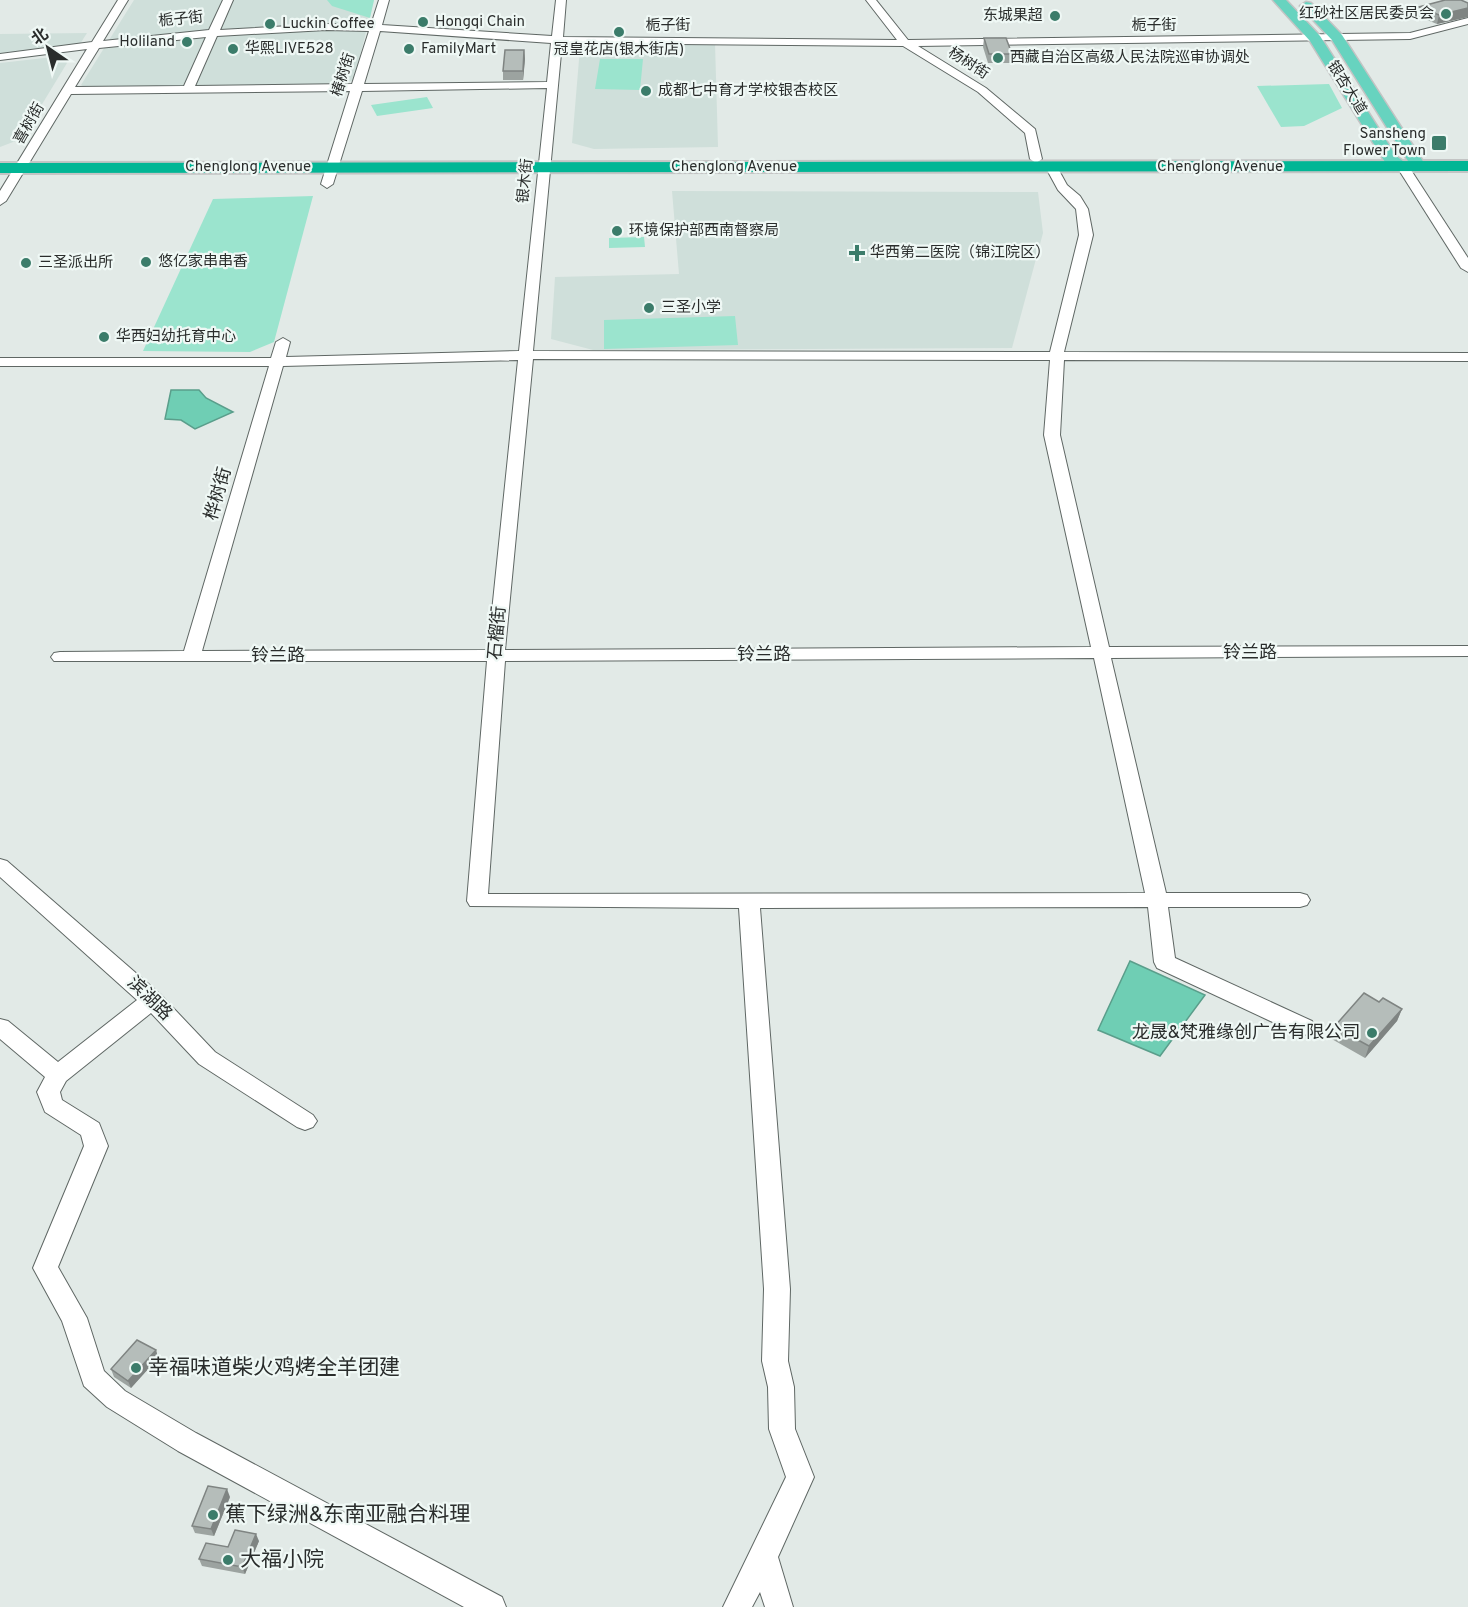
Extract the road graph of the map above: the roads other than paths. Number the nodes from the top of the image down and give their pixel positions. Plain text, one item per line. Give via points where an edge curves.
1 (123, 0) edge
2 (228, 0) edge
3 (384, 0) edge
4 (561, 0) edge
5 (871, 0) edge
6 (1279, 0) edge
7 (1300, 0) edge
8 (1468, 21) edge
9 (376, 27) junction
10 (213, 32) junction
11 (1337, 38) junction
12 (1315, 39) junction
13 (557, 40) junction
14 (905, 43) junction
15 (95, 46) junction
16 (0, 57) edge
17 (552, 85) junction
18 (356, 87) junction
19 (188, 90) junction
20 (66, 91) junction
21 (0, 159) edge
22 (1468, 159) edge
23 (544, 163) junction
24 (1406, 163) junction
25 (23, 164) junction
26 (1044, 164) junction
27 (1468, 166) edge
28 (0, 168) edge
29 (330, 170) junction
30 (0, 201) edge
31 (1468, 245) edge
32 (1468, 268) edge
33 (283, 342) dead end
34 (1468, 357) edge
35 (525, 360) junction
36 (1057, 360) junction
37 (0, 362) edge
38 (276, 366) junction
39 (1468, 366) edge
40 (0, 369) edge
41 (1468, 651) edge
42 (1100, 653) junction
43 (496, 656) junction
44 (60, 657) dead end
45 (191, 657) junction
46 (0, 866) edge
47 (1158, 899) junction
48 (749, 900) junction
49 (1300, 900) dead end
50 (153, 1000) junction
51 (0, 1027) edge
52 (1304, 1027) dead end
53 (58, 1075) junction
54 (305, 1121) dead end
55 (764, 1557) junction
56 (492, 1607) edge
57 (737, 1607) edge
58 (779, 1607) edge

1 - 15 street, 喜树街
2 - 10 street
3 - 9 street, 椿树街
4 - 13 street, 银木街
5 - 14 street, 杨树街
6 - 12 main road, 银杏大道
7 - 11 main road, 银杏大道
8 - 11 street, 栀子街 via 1410,36
9 - 10 street, 栀子街
9 - 13 street, 栀子街
9 - 18 street, 椿树街
10 - 15 street, 栀子街
10 - 19 street
11 - 12 street, 栀子街
11 - 24 main road, 银杏大道
12 - 14 street, 栀子街
12 - 24 main road, 银杏大道
13 - 14 street, 栀子街
13 - 17 street, 银木街
14 - 26 street, 杨树街 via 960,75 1011,113 1031,132
15 - 16 street, 栀子街
15 - 20 street, 喜树街
17 - 18 street
17 - 23 street, 银木街
18 - 19 street
18 - 29 street, 椿树街
19 - 20 street
20 - 25 street, 喜树街
21 - 25 highway, Chenglong Avenue
22 - 24 highway, Chenglong Avenue
23 - 26 highway, Chenglong Avenue
23 - 29 highway, Chenglong Avenue
23 - 35 street, 银木街
24 - 26 highway, Chenglong Avenue
24 - 27 highway, Chenglong Avenue
24 - 31 street, 银杏大道
24 - 32 street, 银杏大道
25 - 28 highway, Chenglong Avenue
25 - 29 highway, Chenglong Avenue
25 - 30 street, 喜树街
26 - 36 street via 1082,209 1086,235
33 - 38 street, 桦树街
34 - 36 street
35 - 36 street
35 - 38 street
35 - 43 street, 石榴街
36 - 39 street
36 - 42 street via 1052,435
37 - 38 street
38 - 40 street
38 - 45 street, 桦树街
41 - 42 street, 铃兰路
42 - 43 street, 铃兰路
42 - 47 street
43 - 45 street, 铃兰路
43 - 48 street, 石榴街 via 477,901
44 - 45 street, 铃兰路
46 - 50 street, 滨湖路
47 - 48 street
47 - 49 street
47 - 52 street via 1165,963
48 - 55 street via 777,1289 776,1361 782,1429 800,1477
50 - 53 street
50 - 54 street, 滨湖路 via 207,1058
51 - 53 street
53 - 56 street via 48,1092 53,1106 91,1130 96,1146 45,1268 74,1318 93,1378 116,1399 187,1442
55 - 57 street
55 - 58 street

